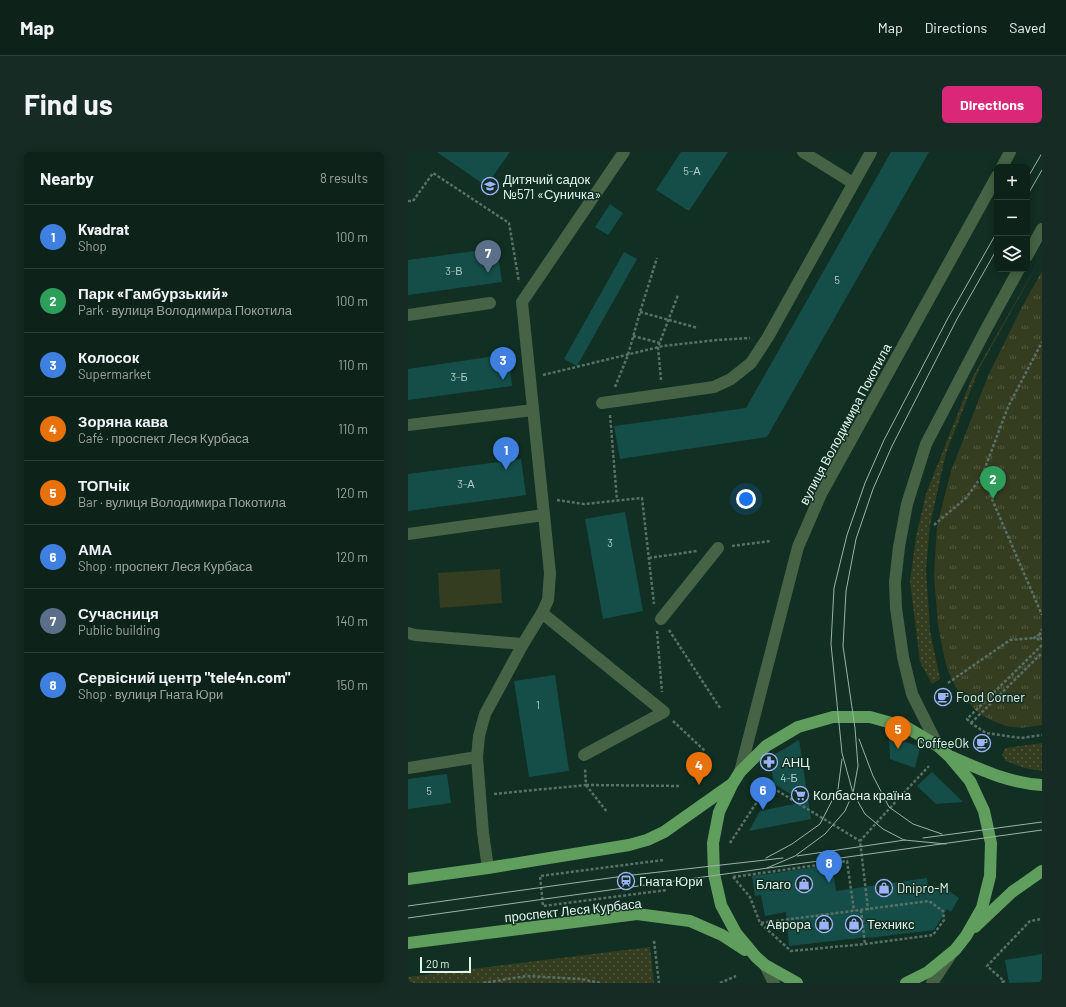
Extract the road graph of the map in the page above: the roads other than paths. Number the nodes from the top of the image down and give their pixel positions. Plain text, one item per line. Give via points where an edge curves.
1 (624, 152) edge
2 (803, 152) edge
3 (870, 152) edge
4 (1010, 152) edge
5 (1004, 164) edge
6 (994, 181) edge
7 (853, 183) junction
8 (1042, 229) edge
9 (1030, 251) edge
10 (1018, 272) edge
11 (490, 303) dead end
12 (408, 315) edge
13 (606, 402) road end
14 (533, 410) junction
15 (408, 425) edge
16 (544, 515) junction
17 (408, 534) edge
18 (718, 548) dead end
19 (542, 613) junction
20 (659, 622) road end
21 (408, 632) edge
22 (523, 644) junction
23 (938, 746) junction
24 (584, 755) road end
25 (949, 756) junction
26 (477, 757) junction
27 (408, 768) edge
28 (740, 772) junction
29 (732, 783) junction
30 (1042, 785) edge
31 (488, 868) junction
32 (1042, 871) edge
33 (408, 879) edge
34 (966, 936) junction
35 (408, 943) edge
36 (955, 950) junction
37 (761, 961) junction
38 (774, 983) edge
39 (797, 983) edge
40 (906, 983) edge
41 (932, 983) edge

1 - 14 street via 522,302
2 - 7 street
3 - 7 street
4 - 5 street
6 - 28 street, вулиця Володимира Покотила via 821,494 798,547
7 - 13 street via 751,363 731,379 714,387
8 - 9 street
10 - 23 street via 926,444 907,504 899,547 895,582 903,657 912,694
11 - 12 street
14 - 15 street
14 - 16 street
16 - 17 street
16 - 19 street via 550,573 548,600
18 - 20 street
19 - 22 street
19 - 24 street via 664,712
21 - 22 street via 415,635
22 - 26 street via 485,714
23 - 25 main road
23 - 28 main road via 906,727 870,717 833,717 798,727 766,746
25 - 30 main road via 1010,780
25 - 34 main road via 970,781 976,793 984,811 991,843 990,876 982,908
26 - 27 street
26 - 31 street
28 - 29 main road
29 - 31 main road via 664,832 647,840
29 - 37 main road via 719,812 716,827 713,843 714,874 721,904 736,933
31 - 33 main road
32 - 34 main road via 1012,892
34 - 36 main road
35 - 37 main road, проспект Леся Курбаса via 637,914 690,921 722,935
36 - 40 main road via 928,972
36 - 41 street
37 - 38 street
37 - 39 main road, проспект Леся Курбаса

